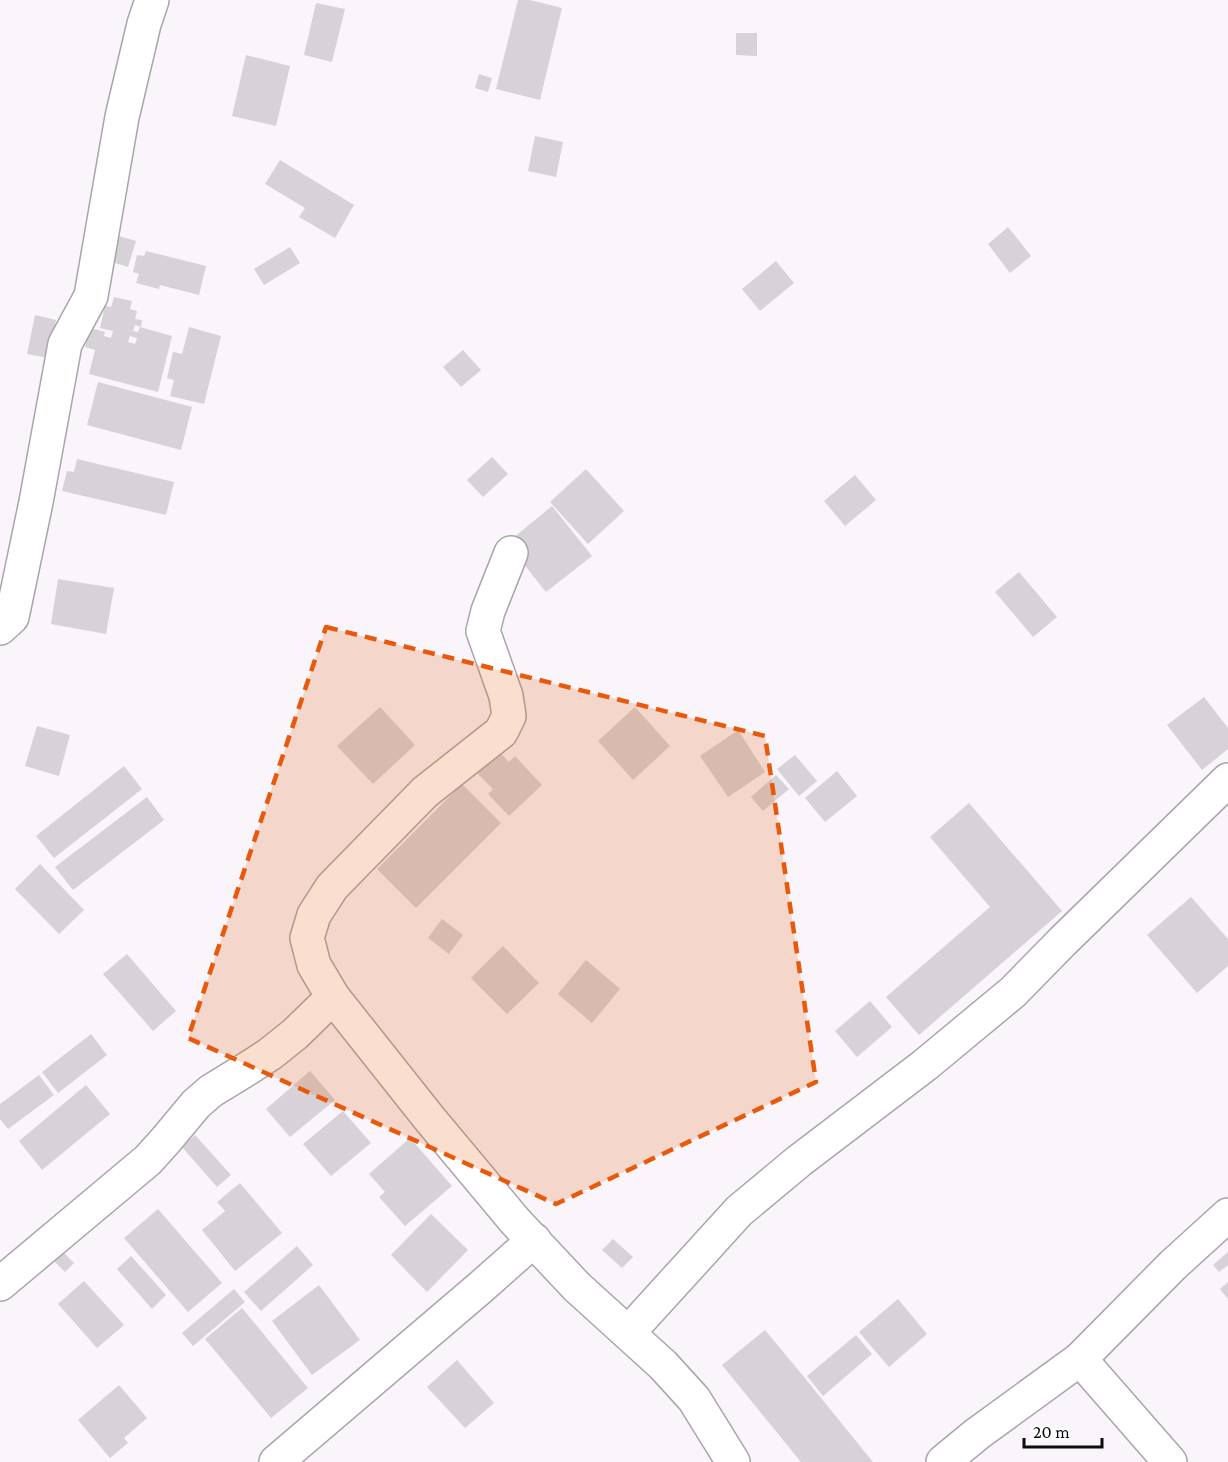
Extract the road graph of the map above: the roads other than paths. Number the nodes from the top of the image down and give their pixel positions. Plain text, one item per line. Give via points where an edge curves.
1 (152, 0) edge
2 (512, 553) dead end
3 (0, 628) edge
4 (1228, 780) edge
5 (333, 997) junction
6 (1228, 1215) edge
7 (534, 1240) junction
8 (0, 1284) edge
9 (628, 1333) junction
10 (1080, 1359) junction
11 (276, 1462) edge
12 (733, 1462) edge
13 (943, 1462) edge
14 (1170, 1462) edge

1 - 3 street via 122,117 91,296 66,344 12,617
2 - 5 street via 483,631 509,716 501,732 425,792 332,887 314,915 307,938 314,965
4 - 9 street via 1013,992 739,1211
5 - 7 street via 429,1118
5 - 8 street via 270,1054 211,1091 148,1160
6 - 10 street via 1173,1264
7 - 9 street via 577,1287
7 - 11 street
9 - 12 street via 694,1399
10 - 13 street
10 - 14 street

